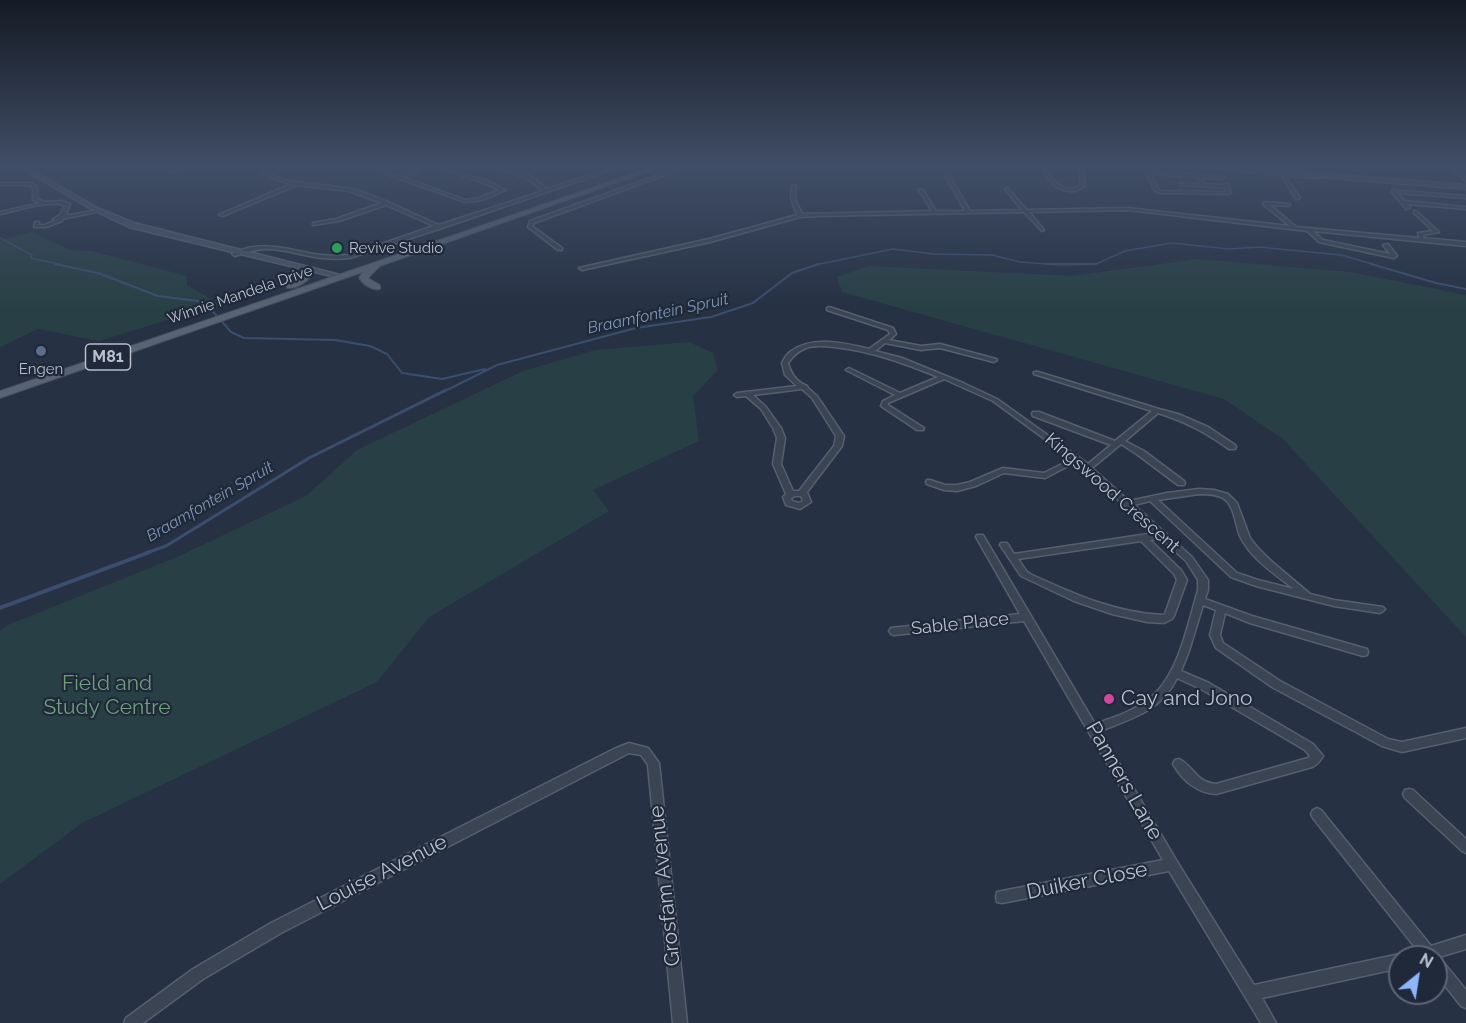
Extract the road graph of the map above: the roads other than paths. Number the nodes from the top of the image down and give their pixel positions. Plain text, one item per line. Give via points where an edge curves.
1 (63, 214) edge
2 (101, 214) joint
3 (224, 214) edge
4 (355, 214) edge
5 (408, 214) edge
6 (479, 214) edge
7 (511, 214) edge
8 (523, 214) edge
9 (552, 214) edge
10 (902, 214) edge
11 (1027, 214) edge
12 (1176, 214) edge
13 (1277, 214) edge
14 (1418, 214) edge
15 (221, 215) dead end
16 (800, 216) joint
17 (61, 218) junction
18 (37, 223) dead end
19 (315, 224) dead end
20 (440, 227) junction
21 (1294, 228) junction
22 (1308, 229) junction
23 (1042, 230) dead end
24 (1423, 240) junction
25 (1466, 244) edge
26 (1386, 245) dead end
27 (560, 249) dead end
28 (238, 253) junction
29 (389, 260) junction
30 (582, 268) dead end
31 (305, 271) junction
32 (332, 276) junction
33 (377, 287) dead end
34 (257, 299) junction
35 (829, 309) dead end
36 (229, 311) junction
37 (213, 317) junction
38 (885, 341) junction
39 (872, 350) junction
40 (994, 360) dead end
41 (849, 370) dead end
42 (1036, 374) dead end
43 (944, 377) junction
44 (0, 386) edge
45 (805, 387) junction
46 (748, 394) junction
47 (0, 395) edge
48 (737, 395) dead end
49 (899, 395) junction
50 (1157, 410) junction
51 (1036, 414) dead end
52 (920, 428) dead end
53 (1118, 443) junction
54 (1232, 447) dead end
55 (1077, 459) junction
56 (1088, 468) junction
57 (930, 482) dead end
58 (1181, 483) dead end
59 (802, 493) junction
60 (790, 494) junction
61 (1152, 499) junction
62 (1128, 504) junction
63 (1161, 535) junction
64 (980, 537) dead end
65 (1142, 537) junction
66 (1004, 545) dead end
67 (1012, 557) junction
68 (1310, 597) junction
69 (1199, 600) junction
70 (1221, 609) junction
71 (1380, 609) dead end
72 (1027, 617) junction
73 (894, 631) dead end
74 (1363, 652) dead end
75 (1175, 673) junction
76 (1094, 729) junction
77 (1466, 734) edge
78 (644, 752) joint
79 (1179, 764) dead end
80 (1409, 795) dead end
81 (1317, 814) dead end
82 (1466, 847) edge
83 (1172, 864) junction
84 (1002, 897) dead end
85 (1466, 942) edge
86 (1419, 945) edge
87 (1448, 950) edge
88 (1388, 964) edge
89 (1448, 980) edge
90 (1251, 993) junction
91 (1466, 1001) edge
92 (131, 1023) edge
93 (680, 1023) edge
94 (1269, 1023) edge

1 - 17 street
2 - 17 street
2 - 28 main road
3 - 15 street
4 - 19 street
5 - 20 street
6 - 20 street
7 - 32 main road, Winnie Mandela Drive / M81
8 - 29 main road, Winnie Mandela Drive / M81
9 - 27 street via 530,224
10 - 16 street
11 - 23 street
12 - 21 street
13 - 21 street
14 - 24 street via 1437,232 1420,234
16 - 30 street
17 - 18 street via 39,227
20 - 28 street via 342,258 270,246
21 - 22 street
22 - 24 street
22 - 26 street via 1321,242 1394,256
24 - 25 street
28 - 31 main road
28 - 32 main road
29 - 32 main road, Winnie Mandela Drive / M81
29 - 33 main road via 363,277
31 - 32 main road
31 - 34 main road via 305,279
32 - 34 main road, Winnie Mandela Drive / M81
32 - 36 main road, Winnie Mandela Drive / M81
34 - 36 main road, Winnie Mandela Drive / M81
35 - 38 street via 891,329 893,334
36 - 37 main road, Winnie Mandela Drive / M81
37 - 44 main road, Winnie Mandela Drive / M81
37 - 47 main road, Winnie Mandela Drive / M81
38 - 39 street
38 - 40 street via 917,348 940,346
39 - 43 street, Kingswood Crescent
39 - 45 street, Kingswood Crescent via 824,344 795,351 785,368
41 - 49 street
42 - 50 street
43 - 49 street
43 - 55 street, Kingswood Crescent via 995,400
45 - 46 street
45 - 59 street, Kingswood Crescent via 839,432 840,440
46 - 48 street
46 - 60 street via 764,408 777,428 781,438 777,464
49 - 52 street via 889,399 885,406
50 - 53 street
50 - 54 street via 1195,424
51 - 53 street
53 - 56 street
53 - 58 street via 1141,453
55 - 56 street, Kingswood Crescent
55 - 57 street via 1045,476 1003,470 957,488
56 - 62 street, Kingswood Crescent
59 - 60 street
59 - 60 street via 808,500 800,506 789,503
61 - 62 street
61 - 68 street via 1234,575
61 - 68 street via 1208,491 1224,494 1232,502 1253,548
62 - 63 street, Kingswood Crescent
63 - 65 street
63 - 69 street, Kingswood Crescent via 1198,570 1203,580
64 - 72 street, Panners Lane
65 - 67 street
65 - 67 street via 1182,580 1169,616 1164,619 1102,607 1040,582 1023,574
66 - 67 street
68 - 71 street
69 - 70 street
69 - 75 street, Kingswood Crescent
70 - 74 street
70 - 77 street via 1215,635 1220,645 1276,684 1386,743 1402,747
72 - 73 street, Sable Place
72 - 76 street, Panners Lane
75 - 76 street, Kingswood Crescent via 1165,692 1154,702
75 - 79 street via 1300,741 1317,756 1312,762 1216,789 1192,781
76 - 83 street, Panners Lane
78 - 92 street, Louise Avenue via 629,748 618,752 276,928 198,974
78 - 93 street, Grosfam Avenue via 652,763
80 - 82 street
81 - 86 street
83 - 84 street, Duiker Close
83 - 90 street, Panners Lane
85 - 87 street
88 - 90 street
89 - 91 street
90 - 94 street, Panners Lane

